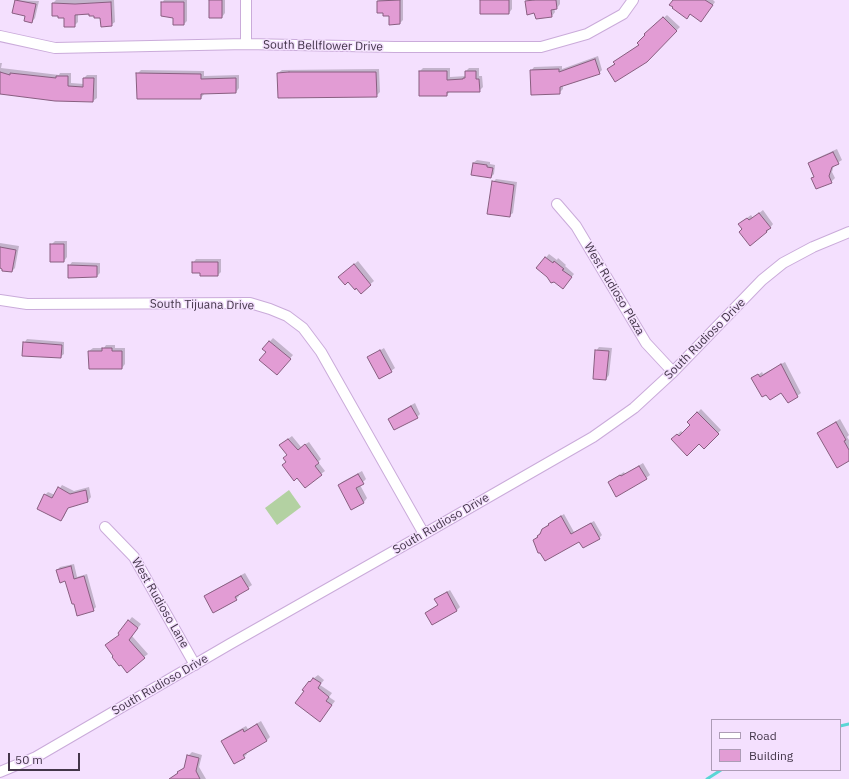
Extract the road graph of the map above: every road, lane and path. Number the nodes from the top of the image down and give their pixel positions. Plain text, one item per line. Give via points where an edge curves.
1 (246, 0) edge
2 (633, 0) edge
3 (0, 36) edge
4 (246, 44) junction
5 (557, 204) dead end
6 (849, 232) edge
7 (0, 300) edge
8 (673, 372) junction
9 (105, 527) dead end
10 (424, 534) junction
11 (195, 665) junction
12 (0, 772) edge

1 - 4 street
2 - 4 street, South Bellflower Drive via 623,14 587,34 541,47
3 - 4 street, South Bellflower Drive via 55,48
5 - 8 street, West Rudioso Plaza via 576,226 646,343
6 - 8 street, South Rudioso Drive via 783,263 762,280
7 - 10 street, South Tijuana Drive via 27,304 250,303 287,316 303,328 321,352
8 - 10 street, South Rudioso Drive via 634,408 593,437
9 - 11 street, West Rudioso Lane via 134,557
10 - 11 street, South Rudioso Drive
11 - 12 street, South Rudioso Drive via 36,757

